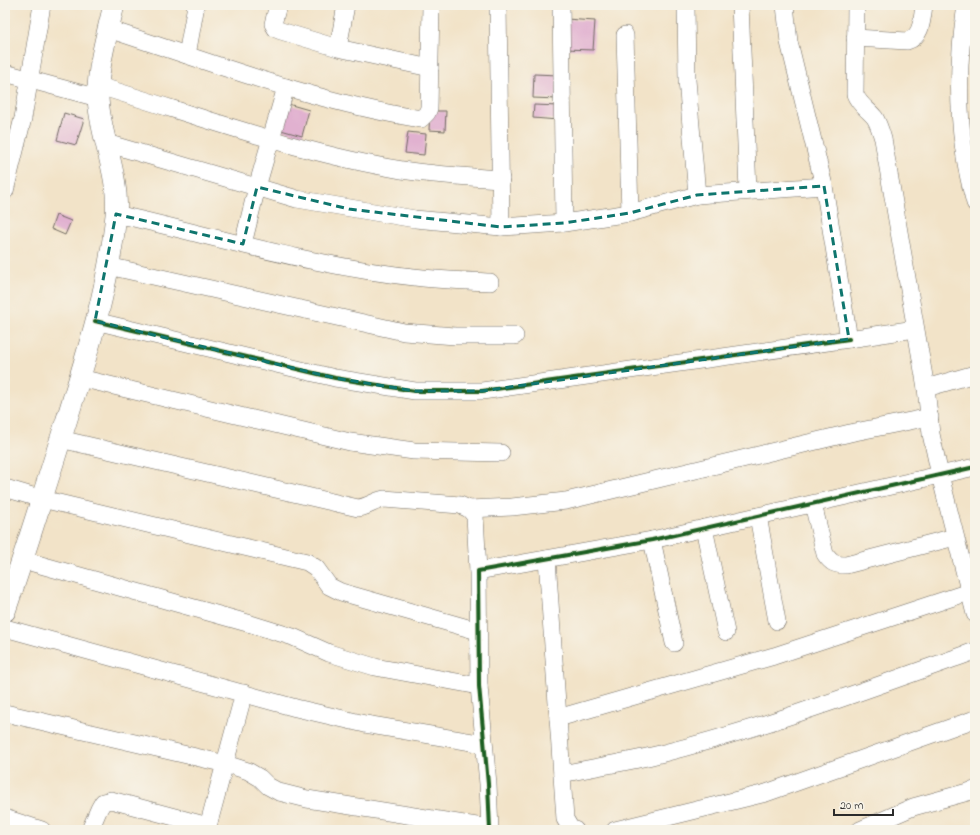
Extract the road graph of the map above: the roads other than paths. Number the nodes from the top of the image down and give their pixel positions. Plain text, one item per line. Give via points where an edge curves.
1 (42, 5) edge
2 (114, 5) edge
3 (196, 5) edge
4 (278, 5) edge
5 (346, 5) edge
6 (431, 5) edge
7 (498, 5) edge
8 (561, 5) edge
9 (686, 5) edge
10 (740, 5) edge
11 (785, 5) edge
12 (856, 5) edge
13 (924, 5) edge
14 (966, 5) edge
15 (108, 29) junction
16 (625, 35) dead end
17 (855, 38) junction
18 (968, 39) edge
19 (338, 48) junction
20 (187, 55) junction
21 (430, 68) junction
22 (5, 74) edge
23 (29, 79) junction
24 (286, 87) junction
25 (99, 92) junction
26 (967, 114) edge
27 (271, 138) junction
28 (106, 143) junction
29 (501, 179) junction
30 (972, 185) edge
31 (824, 186) junction
32 (257, 187) junction
33 (748, 190) junction
34 (5, 191) edge
35 (697, 195) junction
36 (975, 203) edge
37 (630, 212) junction
38 (116, 214) junction
39 (564, 223) junction
40 (501, 227) junction
41 (243, 244) junction
42 (108, 266) junction
43 (490, 282) dead end
44 (95, 321) junction
45 (915, 329) junction
46 (516, 336) dead end
47 (849, 339) junction
48 (975, 374) edge
49 (80, 378) junction
50 (926, 388) junction
51 (930, 417) junction
52 (60, 439) junction
53 (501, 453) dead end
54 (975, 467) edge
55 (940, 475) junction
56 (5, 488) edge
57 (42, 499) junction
58 (813, 504) junction
59 (469, 509) junction
60 (758, 516) junction
61 (704, 528) junction
62 (956, 537) junction
63 (652, 540) junction
64 (547, 559) junction
65 (23, 560) junction
66 (478, 571) junction
67 (969, 592) junction
68 (5, 611) edge
69 (975, 614) edge
70 (777, 620) dead end
71 (5, 628) edge
72 (478, 631) junction
73 (726, 632) dead end
74 (674, 643) dead end
75 (975, 651) edge
76 (480, 686) junction
77 (244, 693) junction
78 (5, 713) edge
79 (558, 718) junction
80 (975, 719) edge
81 (484, 744) junction
82 (226, 764) junction
83 (562, 774) junction
84 (975, 790) edge
85 (5, 818) edge
86 (207, 828) edge
87 (489, 829) edge
88 (42, 830) edge
89 (90, 830) edge
90 (575, 830) edge
91 (615, 830) edge
92 (860, 830) edge

1 - 23 street
2 - 15 street
3 - 20 street
4 - 19 street via 273,24 276,29
5 - 19 street
6 - 21 street
7 - 29 street
8 - 39 street
9 - 35 street via 687,80
10 - 33 street
11 - 31 street via 789,42
12 - 17 street
13 - 17 street via 919,32 914,39 907,41
14 - 18 street
15 - 20 street
15 - 25 street
16 - 37 street
17 - 45 street via 855,94 858,102 874,117 880,127
18 - 26 street
19 - 21 street
20 - 24 street
21 - 24 street via 429,108 421,119 352,105
22 - 23 street
23 - 25 street
23 - 34 street via 23,118
24 - 27 street
25 - 27 street
25 - 28 street
26 - 30 street
27 - 29 street via 402,170
27 - 32 street
28 - 32 street
28 - 38 street via 114,180
29 - 40 street
30 - 36 street
31 - 33 street
31 - 47 street
32 - 40 street via 297,199 349,209 415,219
32 - 41 street
33 - 35 street
35 - 37 street
37 - 39 street
38 - 41 street
38 - 42 street
39 - 40 street
41 - 43 street via 349,267 422,278
42 - 44 street
42 - 46 street via 404,332 455,336
44 - 47 street via 335,378 415,391 482,391
44 - 49 street
45 - 47 street
45 - 50 street
48 - 50 street
49 - 52 street
49 - 53 street via 350,442 414,451
50 - 51 street
51 - 55 street
51 - 59 street via 850,433 566,500
52 - 57 street
52 - 59 street via 358,508 365,508 384,498 460,505
54 - 55 street
55 - 58 street
55 - 62 street
56 - 57 street
57 - 65 street
57 - 72 street via 307,562 316,568 329,586 341,592
58 - 60 street
58 - 62 street via 825,554 836,565 846,565
59 - 66 street via 475,516
60 - 61 street
60 - 70 street
61 - 63 street
61 - 73 street
62 - 67 street
63 - 64 street
63 - 74 street
64 - 66 street
64 - 79 street
65 - 68 street
65 - 76 street via 251,624 375,667
66 - 72 street
67 - 69 street
67 - 79 street via 774,656
71 - 77 street
72 - 76 street
75 - 83 street via 746,730 660,754
76 - 81 street
77 - 81 street via 365,724
77 - 82 street
78 - 82 street
79 - 83 street
80 - 91 street via 766,793
81 - 87 street
82 - 86 street
82 - 87 street via 248,771 279,792 306,799
83 - 90 street via 566,819 571,829
84 - 92 street via 913,807
85 - 88 street
86 - 89 street via 111,800 103,802 98,809

